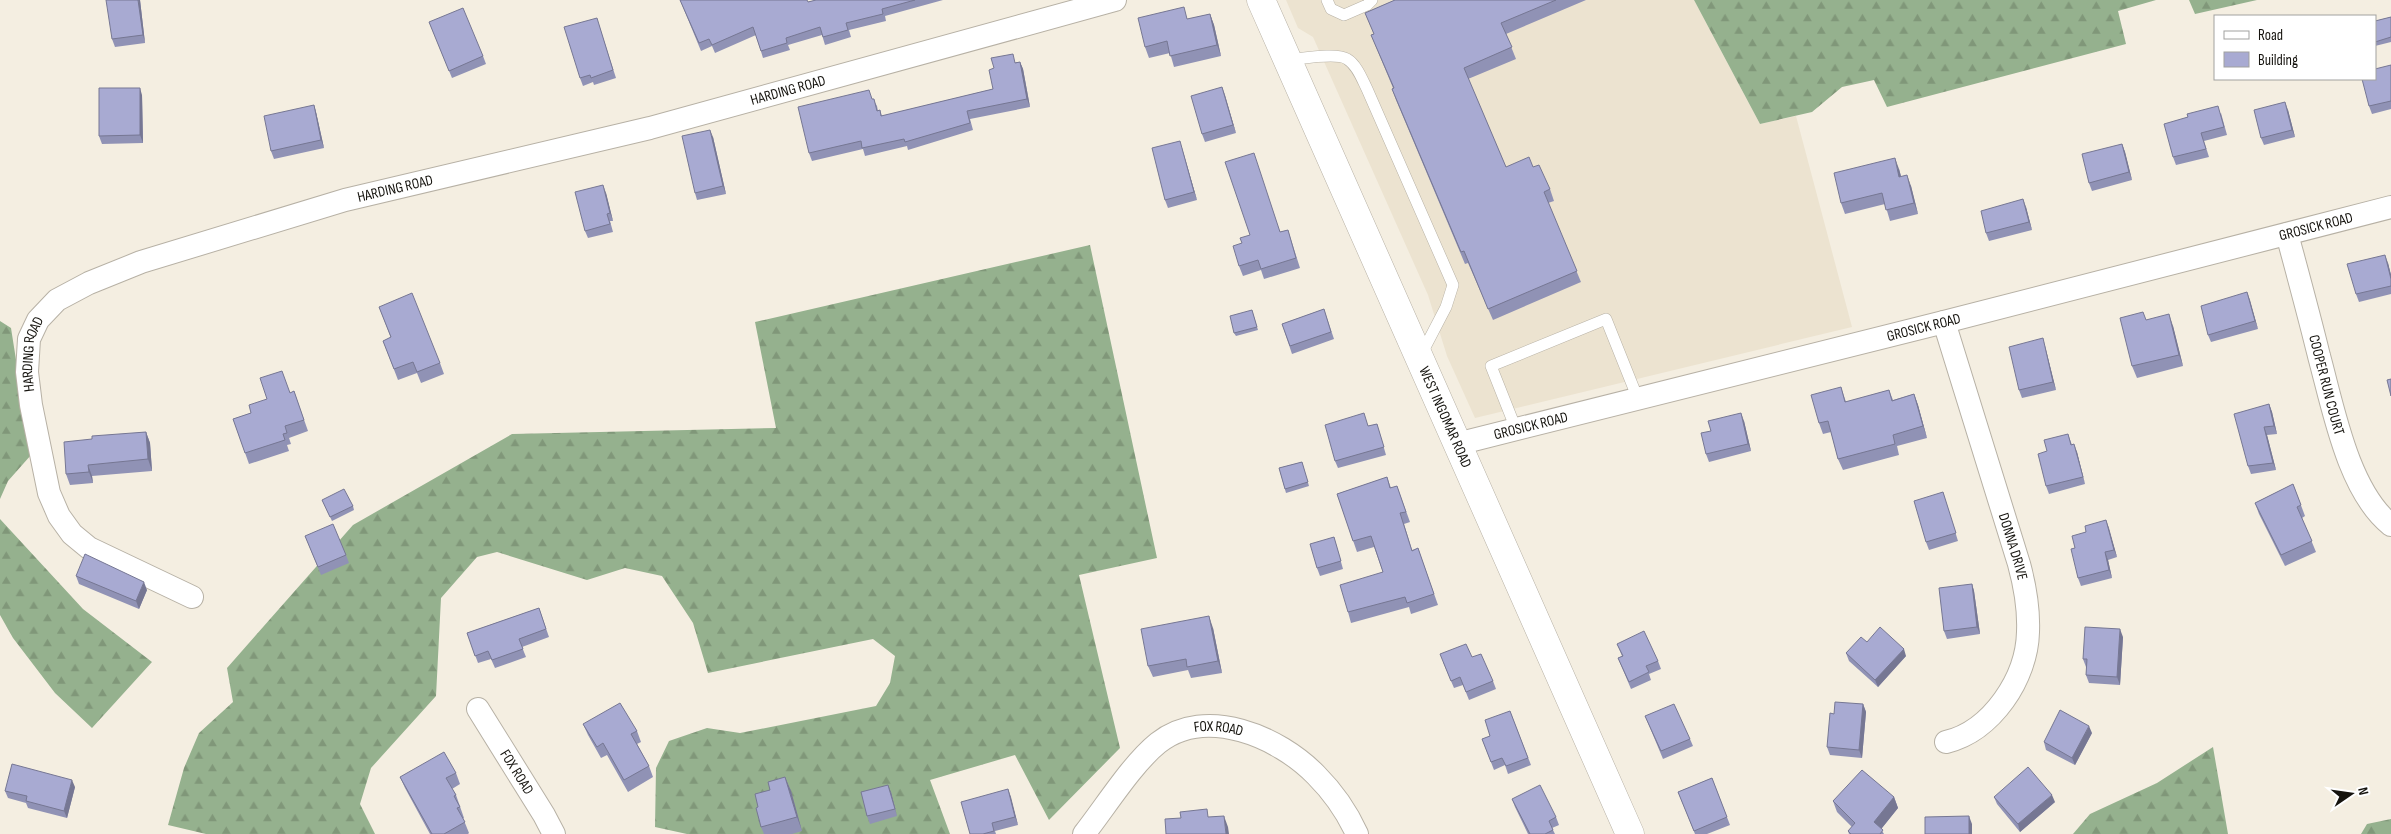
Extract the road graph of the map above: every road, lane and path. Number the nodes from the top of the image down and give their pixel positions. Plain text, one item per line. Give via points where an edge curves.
1 (1115, 0) edge
2 (1261, 0) edge
3 (1327, 0) edge
4 (1372, 0) edge
5 (1287, 60) junction
6 (2391, 207) edge
7 (2287, 234) junction
8 (1944, 322) junction
9 (1420, 359) junction
10 (1638, 399) junction
11 (1516, 429) junction
12 (1457, 444) junction
13 (2391, 525) edge
14 (192, 597) dead end
15 (478, 709) dead end
16 (1946, 742) dead end
17 (554, 834) edge
18 (1084, 834) edge
19 (1357, 834) edge
20 (1630, 834) edge

1 - 14 street, HARDING ROAD via 650,128 345,200 141,262 88,283 57,300 38,320 29,339 27,372 49,493 59,516 72,534 89,548
2 - 5 main road, WEST INGOMAR ROAD
3 - 4 lane via 1331,9 1344,15
5 - 9 main road, WEST INGOMAR ROAD
5 - 9 lane via 1339,56 1348,59 1367,89 1452,285 1446,307
6 - 7 street, GROSICK ROAD
7 - 8 street, GROSICK ROAD
7 - 13 street, COOPER RUN COURT via 2341,436 2363,490 2372,506
8 - 10 street, GROSICK ROAD
8 - 16 street, DONNA DRIVE via 2019,564 2027,601 2028,634 2023,664 2004,700 1979,726
9 - 12 main road, WEST INGOMAR ROAD
10 - 11 street, GROSICK ROAD
10 - 11 lane via 1606,319 1491,366
11 - 12 street, GROSICK ROAD
12 - 20 main road, WEST INGOMAR ROAD
15 - 17 street, FOX ROAD
18 - 19 street, FOX ROAD via 1159,742 1181,730 1201,725 1224,726 1252,735 1300,760 1332,792

